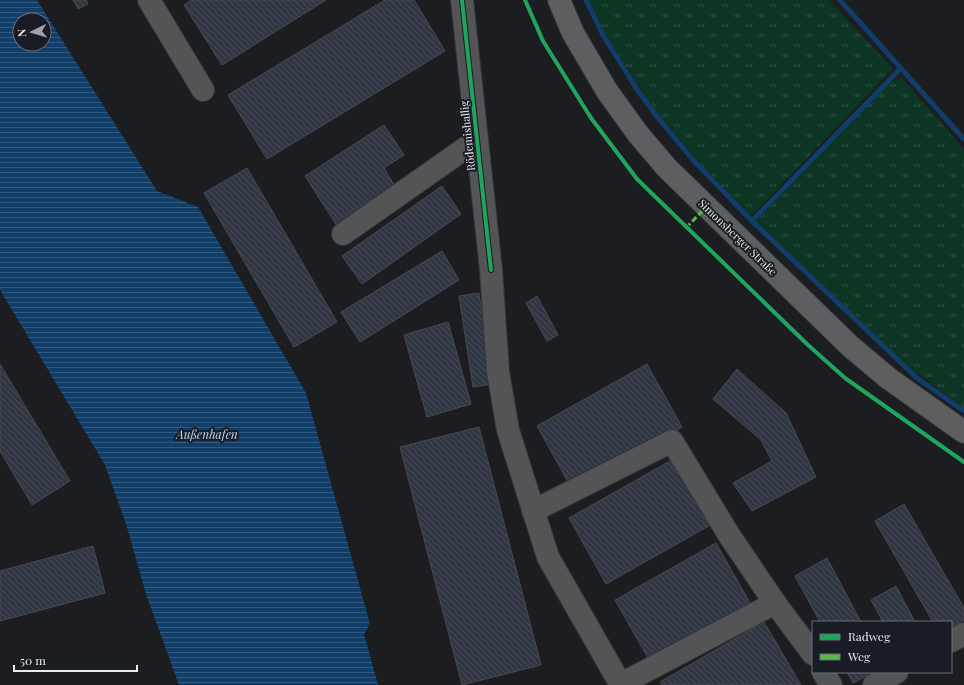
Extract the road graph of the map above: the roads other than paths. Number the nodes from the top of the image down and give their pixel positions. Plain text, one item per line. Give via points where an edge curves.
1 (149, 0) edge
2 (462, 0) edge
3 (559, 0) edge
4 (203, 90) dead end
5 (477, 140) junction
6 (343, 234) dead end
7 (964, 432) edge
8 (533, 511) junction
9 (775, 603) junction
10 (964, 634) edge
11 (952, 640) edge
12 (812, 653) edge
13 (824, 673) edge
14 (895, 673) edge
15 (621, 684) edge
16 (831, 685) edge
17 (874, 685) edge

1 - 4 street
2 - 5 street, Rödemishallig
3 - 7 main road, Simonsberger Straße via 573,33 608,91 638,134 667,168 850,346 888,378
5 - 6 street
5 - 8 street, Rödemishallig via 491,270 498,372 508,430
8 - 9 street via 672,441
8 - 15 street, Rödemishallig via 548,557
9 - 12 street
9 - 15 street
10 - 11 street
13 - 16 street
14 - 17 street

